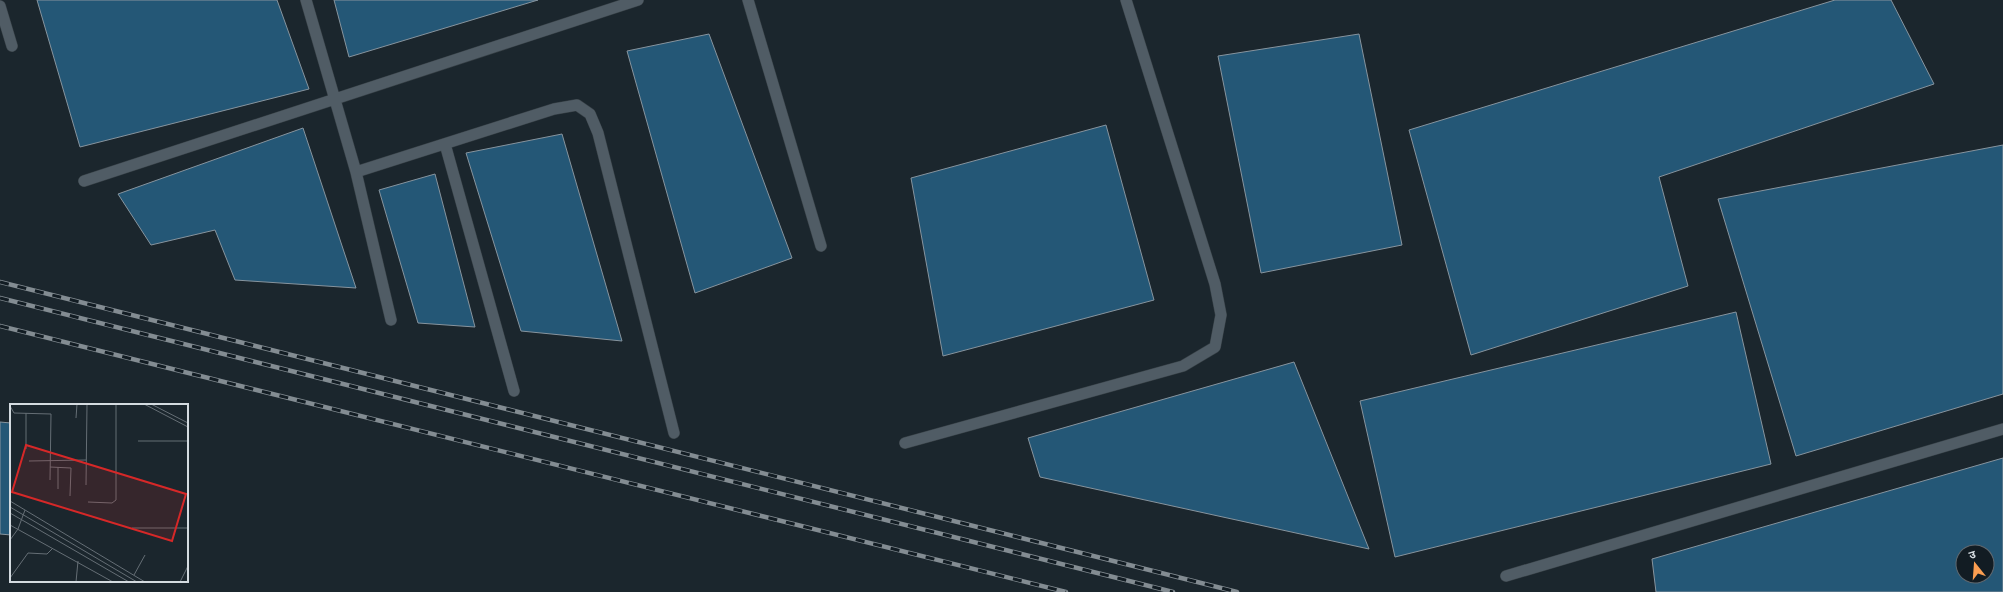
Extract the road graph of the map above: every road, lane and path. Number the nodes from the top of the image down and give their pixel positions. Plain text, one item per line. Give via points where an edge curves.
1 (306, 0) edge
2 (638, 0) edge
3 (748, 0) edge
4 (1126, 0) edge
5 (0, 6) edge
6 (12, 46) dead end
7 (334, 98) junction
8 (445, 144) junction
9 (356, 172) junction
10 (84, 181) dead end
11 (821, 246) dead end
12 (391, 320) dead end
13 (514, 391) dead end
14 (2003, 429) edge
15 (674, 433) dead end
16 (905, 443) dead end
17 (1506, 576) dead end

1 - 7 lane
2 - 7 lane
3 - 11 lane
4 - 16 lane via 1215,284 1221,315 1215,348 1184,366
5 - 6 lane
7 - 9 lane
7 - 10 lane
8 - 9 lane
8 - 13 lane
8 - 15 lane via 554,109 577,105 590,114 598,133
9 - 12 lane
14 - 17 lane

